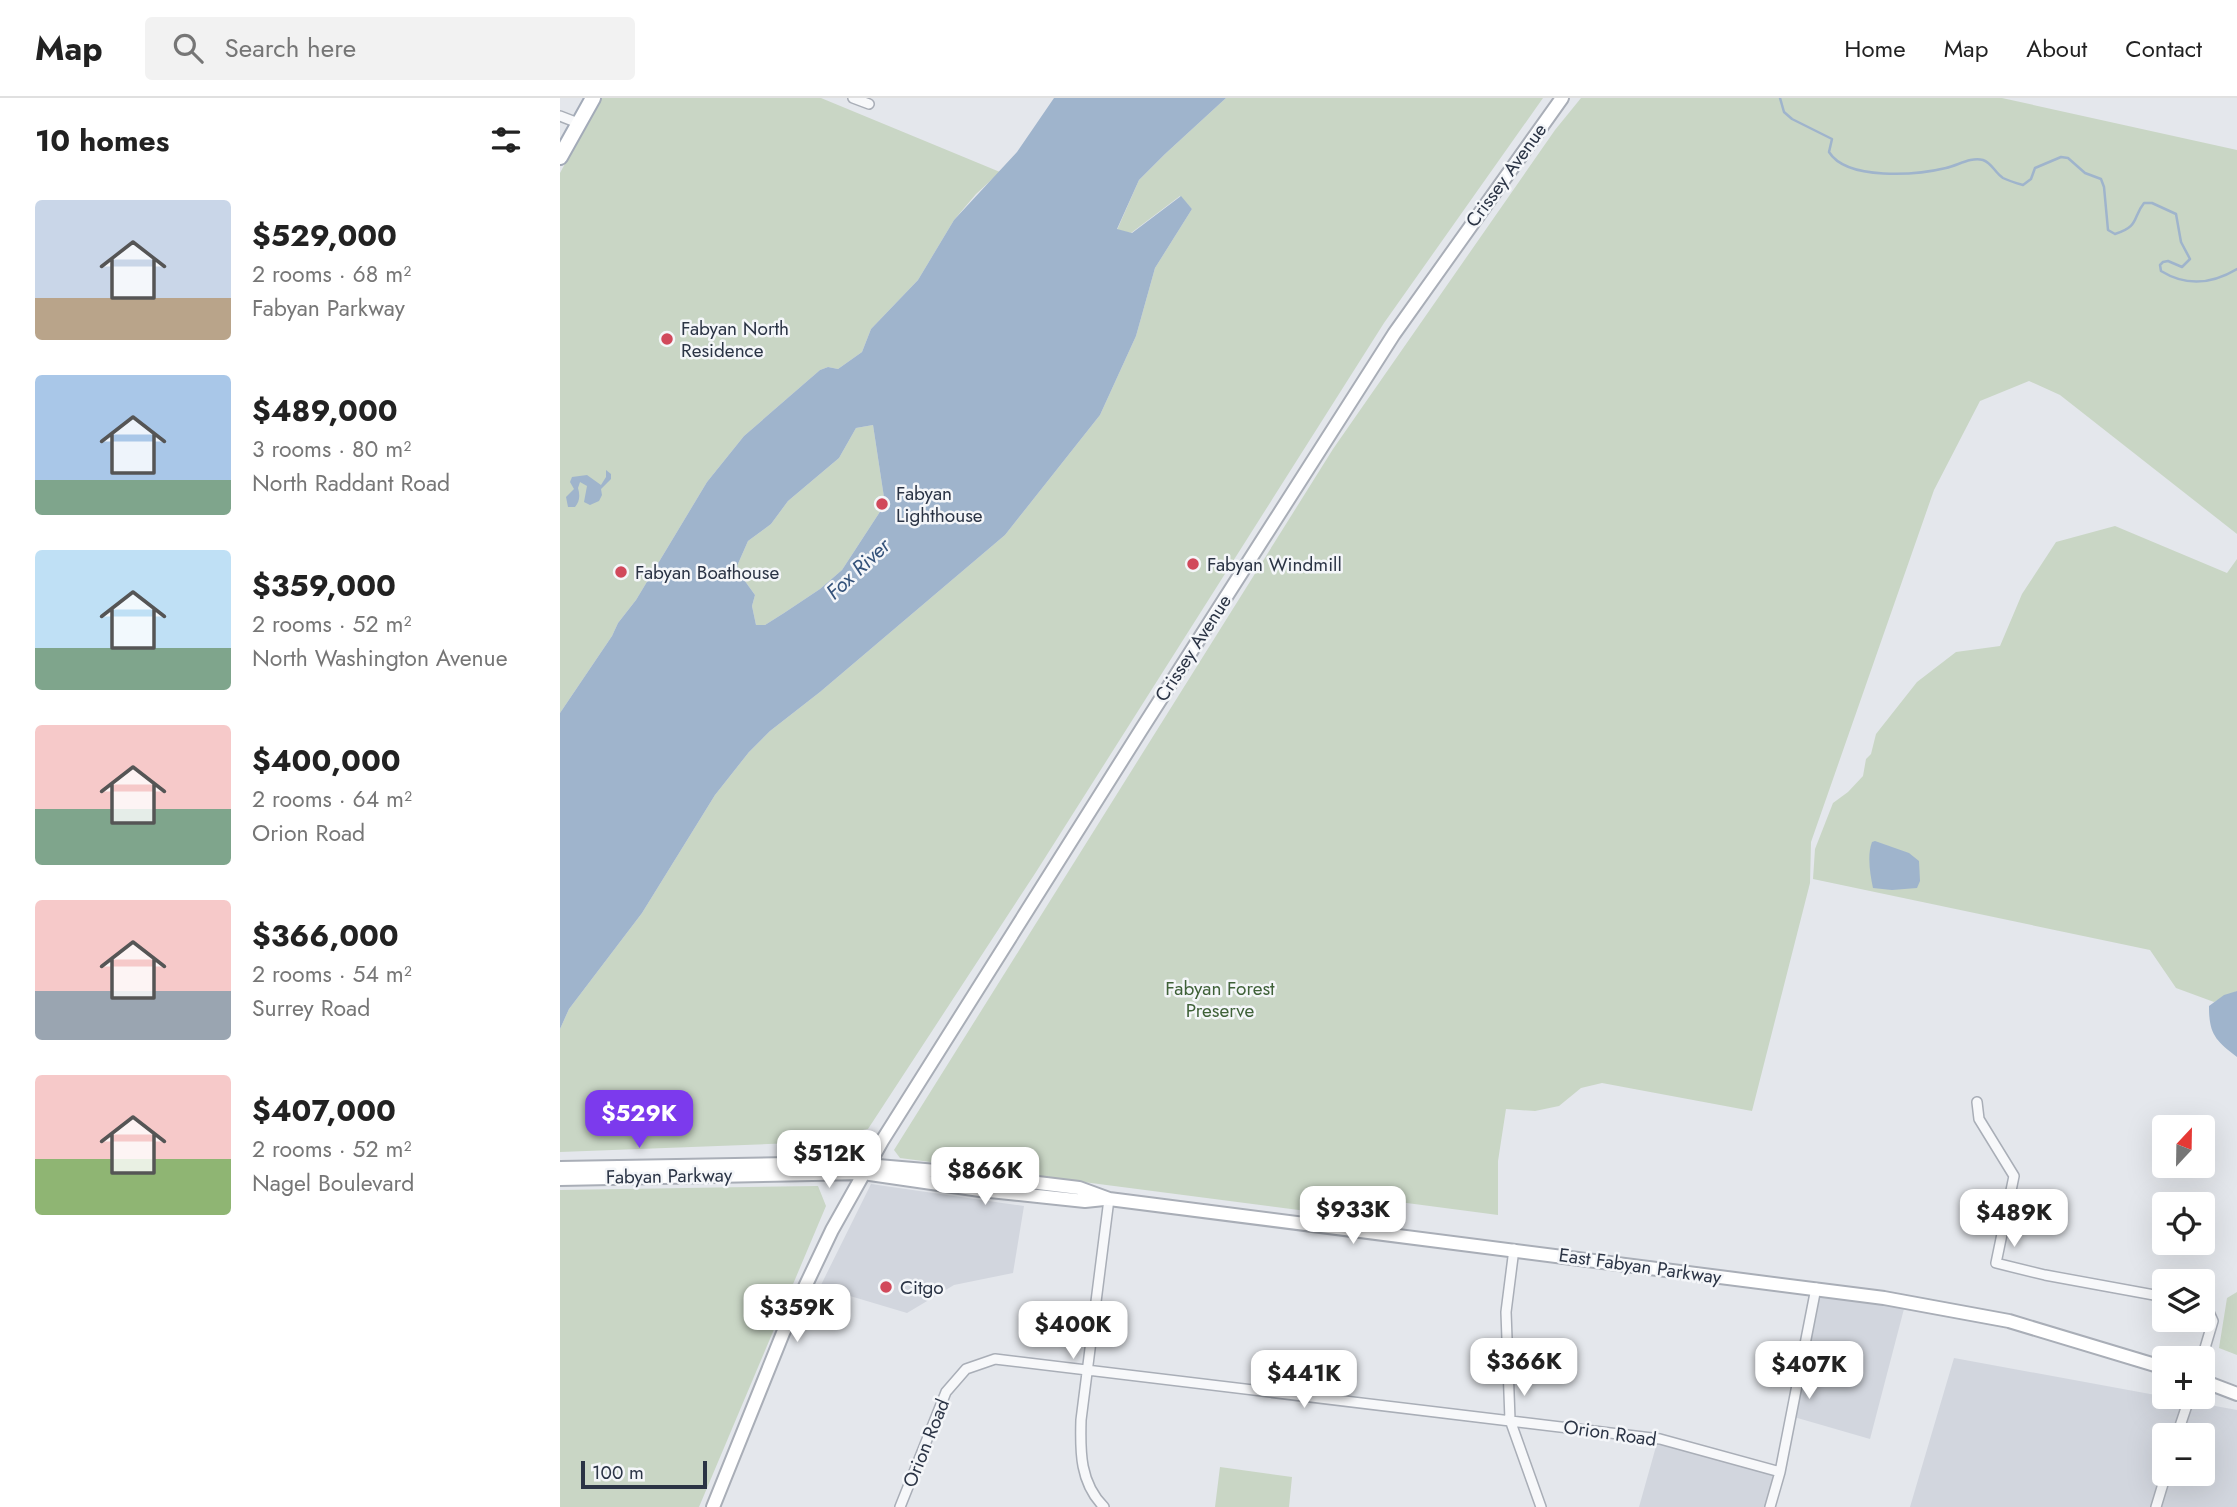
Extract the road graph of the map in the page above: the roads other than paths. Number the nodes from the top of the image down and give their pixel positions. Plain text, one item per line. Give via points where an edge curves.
1 (593, 98) edge
2 (853, 98) edge
3 (1562, 98) edge
4 (869, 104) dead end
5 (560, 116) edge
6 (578, 123) junction
7 (560, 158) edge
8 (1977, 1102) dead end
9 (560, 1168) edge
10 (866, 1169) junction
11 (719, 1170) junction
12 (560, 1179) edge
13 (1109, 1199) junction
14 (1514, 1249) junction
15 (1816, 1288) junction
16 (2152, 1295) edge
17 (2152, 1364) edge
18 (1087, 1369) junction
19 (2215, 1386) edge
20 (2237, 1394) edge
21 (1510, 1420) junction
22 (1780, 1472) junction
23 (2162, 1486) edge
24 (713, 1507) edge
25 (900, 1507) edge
26 (1104, 1507) edge
27 (1541, 1507) edge
28 (1770, 1507) edge
29 (2156, 1507) edge

1 - 6 main road
2 - 4 street
3 - 10 main road, Crissey Avenue via 1394,334
5 - 6 street
6 - 7 main road
8 - 16 street via 1979,1119 2014,1176 1996,1263
9 - 11 main road, Fabyan Parkway
10 - 11 main road, Fabyan Parkway
10 - 13 main road, East Fabyan Parkway via 980,1190 1085,1201
10 - 24 main road, Crissey Avenue via 783,1333
11 - 12 main road, Fabyan Parkway
13 - 14 main road, East Fabyan Parkway
13 - 18 street
14 - 15 main road, East Fabyan Parkway
14 - 21 street via 1506,1312
15 - 17 main road, East Fabyan Parkway via 2009,1321
15 - 22 street
18 - 21 street, Orion Road
18 - 25 street, Orion Road via 995,1359 966,1369 946,1392
18 - 26 street via 1080,1452 1085,1478
19 - 20 main road
21 - 22 street, Orion Road via 1660,1439
21 - 27 street
22 - 28 street
23 - 29 street

